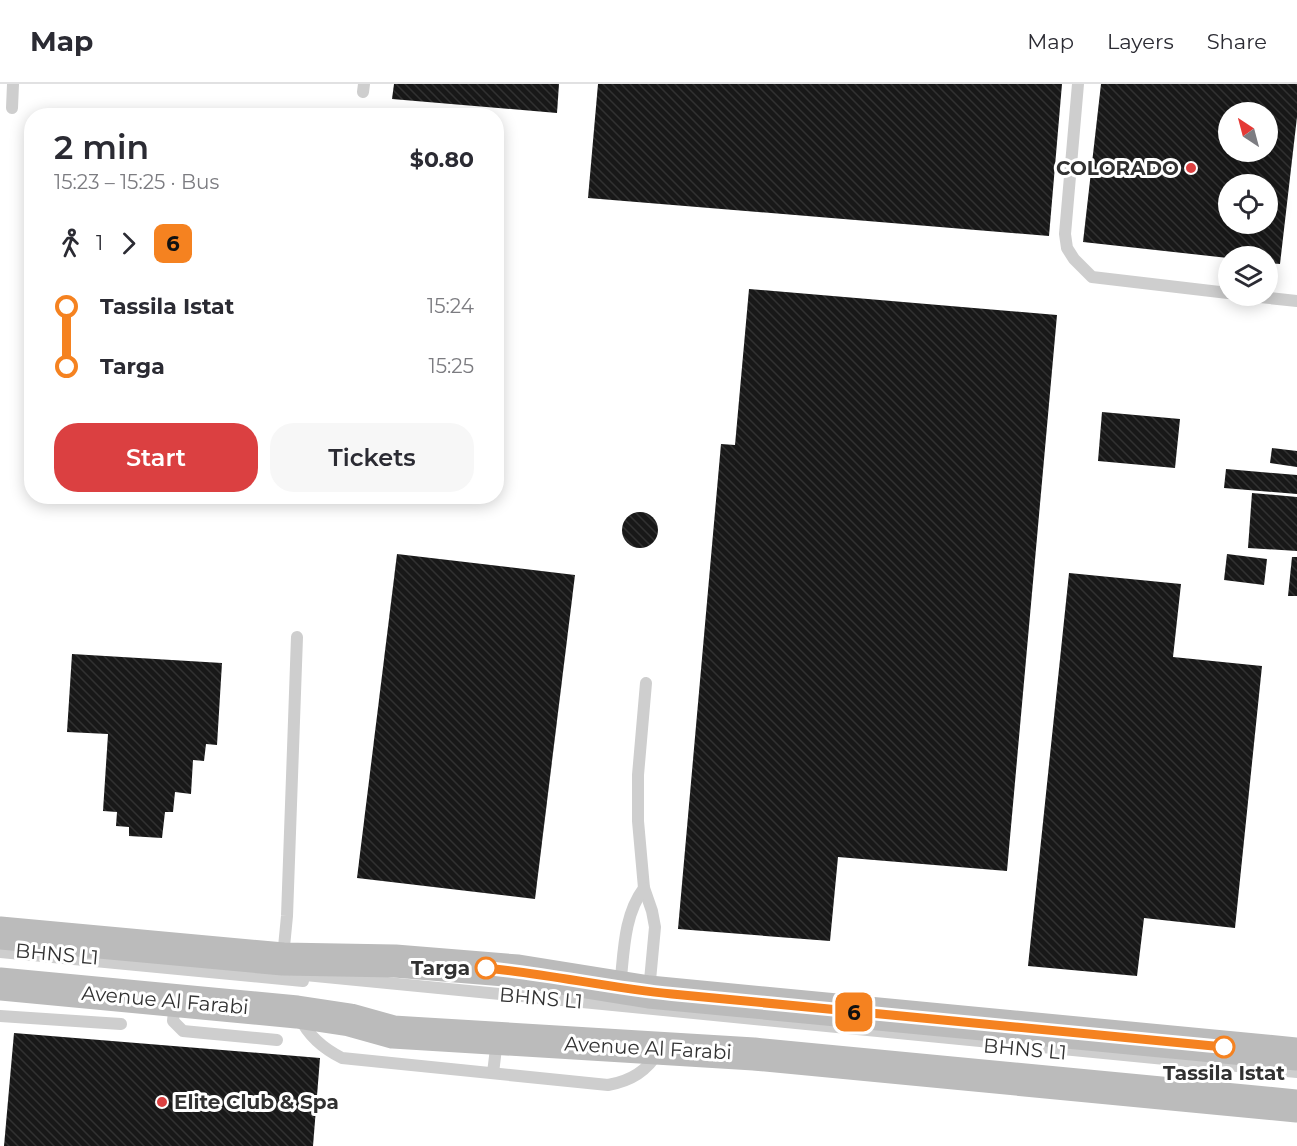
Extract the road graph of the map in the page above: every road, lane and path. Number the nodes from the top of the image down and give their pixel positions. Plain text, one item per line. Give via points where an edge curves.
1 (13, 84) edge
2 (1078, 84) edge
3 (12, 108) dead end
4 (1218, 292) edge
5 (1278, 299) edge
6 (1297, 301) edge
7 (297, 637) dead end
8 (646, 683) dead end
9 (644, 888) junction
10 (0, 933) edge
11 (0, 951) edge
12 (283, 959) junction
13 (0, 984) edge
14 (634, 990) junction
15 (176, 1000) junction
16 (297, 1012) junction
17 (0, 1016) edge
18 (121, 1024) dead end
19 (497, 1039) junction
20 (277, 1040) dead end
21 (661, 1048) junction
22 (1297, 1054) edge
23 (493, 1073) junction
24 (1297, 1073) edge
25 (1297, 1106) edge

1 - 3 lane
2 - 4 lane via 1065,234 1074,259 1092,277
5 - 6 lane
7 - 12 lane
8 - 9 lane via 638,775
9 - 14 lane via 628,924
9 - 14 lane via 655,927
10 - 12 street
11 - 24 lane, BHNS L1
12 - 14 street via 395,960 518,971
13 - 15 street, Avenue Al Farabi
14 - 22 street
15 - 16 street, Avenue Al Farabi
15 - 20 lane via 173,1021 183,1031
16 - 19 street, Avenue Al Farabi via 393,1032
16 - 23 lane via 310,1035 342,1059
17 - 18 lane
19 - 21 street, Avenue Al Farabi
19 - 23 lane
21 - 23 lane via 633,1078 608,1085
21 - 25 street, Avenue Al Farabi

